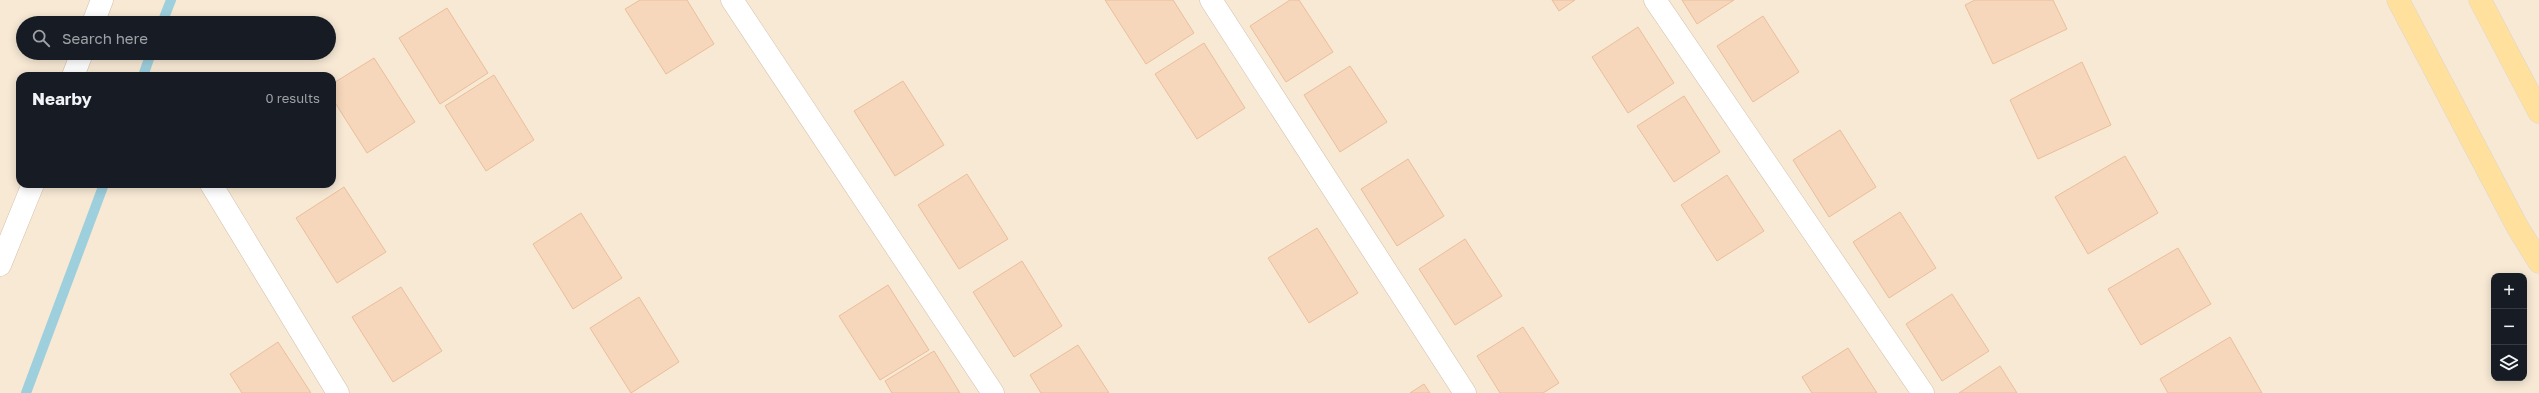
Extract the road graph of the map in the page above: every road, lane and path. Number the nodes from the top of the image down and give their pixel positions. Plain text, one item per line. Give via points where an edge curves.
1 (102, 0) edge
2 (732, 0) edge
3 (1211, 0) edge
4 (1655, 0) edge
5 (2398, 0) edge
6 (2480, 0) edge
7 (96, 16) edge
8 (79, 60) edge
9 (75, 72) edge
10 (2539, 112) edge
11 (31, 188) edge
12 (213, 188) edge
13 (2539, 262) edge
14 (0, 265) edge
15 (338, 393) edge
16 (993, 393) edge
17 (1464, 393) edge
18 (1923, 393) edge

1 - 7 street
2 - 16 street
3 - 17 street
4 - 18 street
5 - 13 main road
6 - 10 main road
8 - 9 street
11 - 14 street
12 - 15 street

